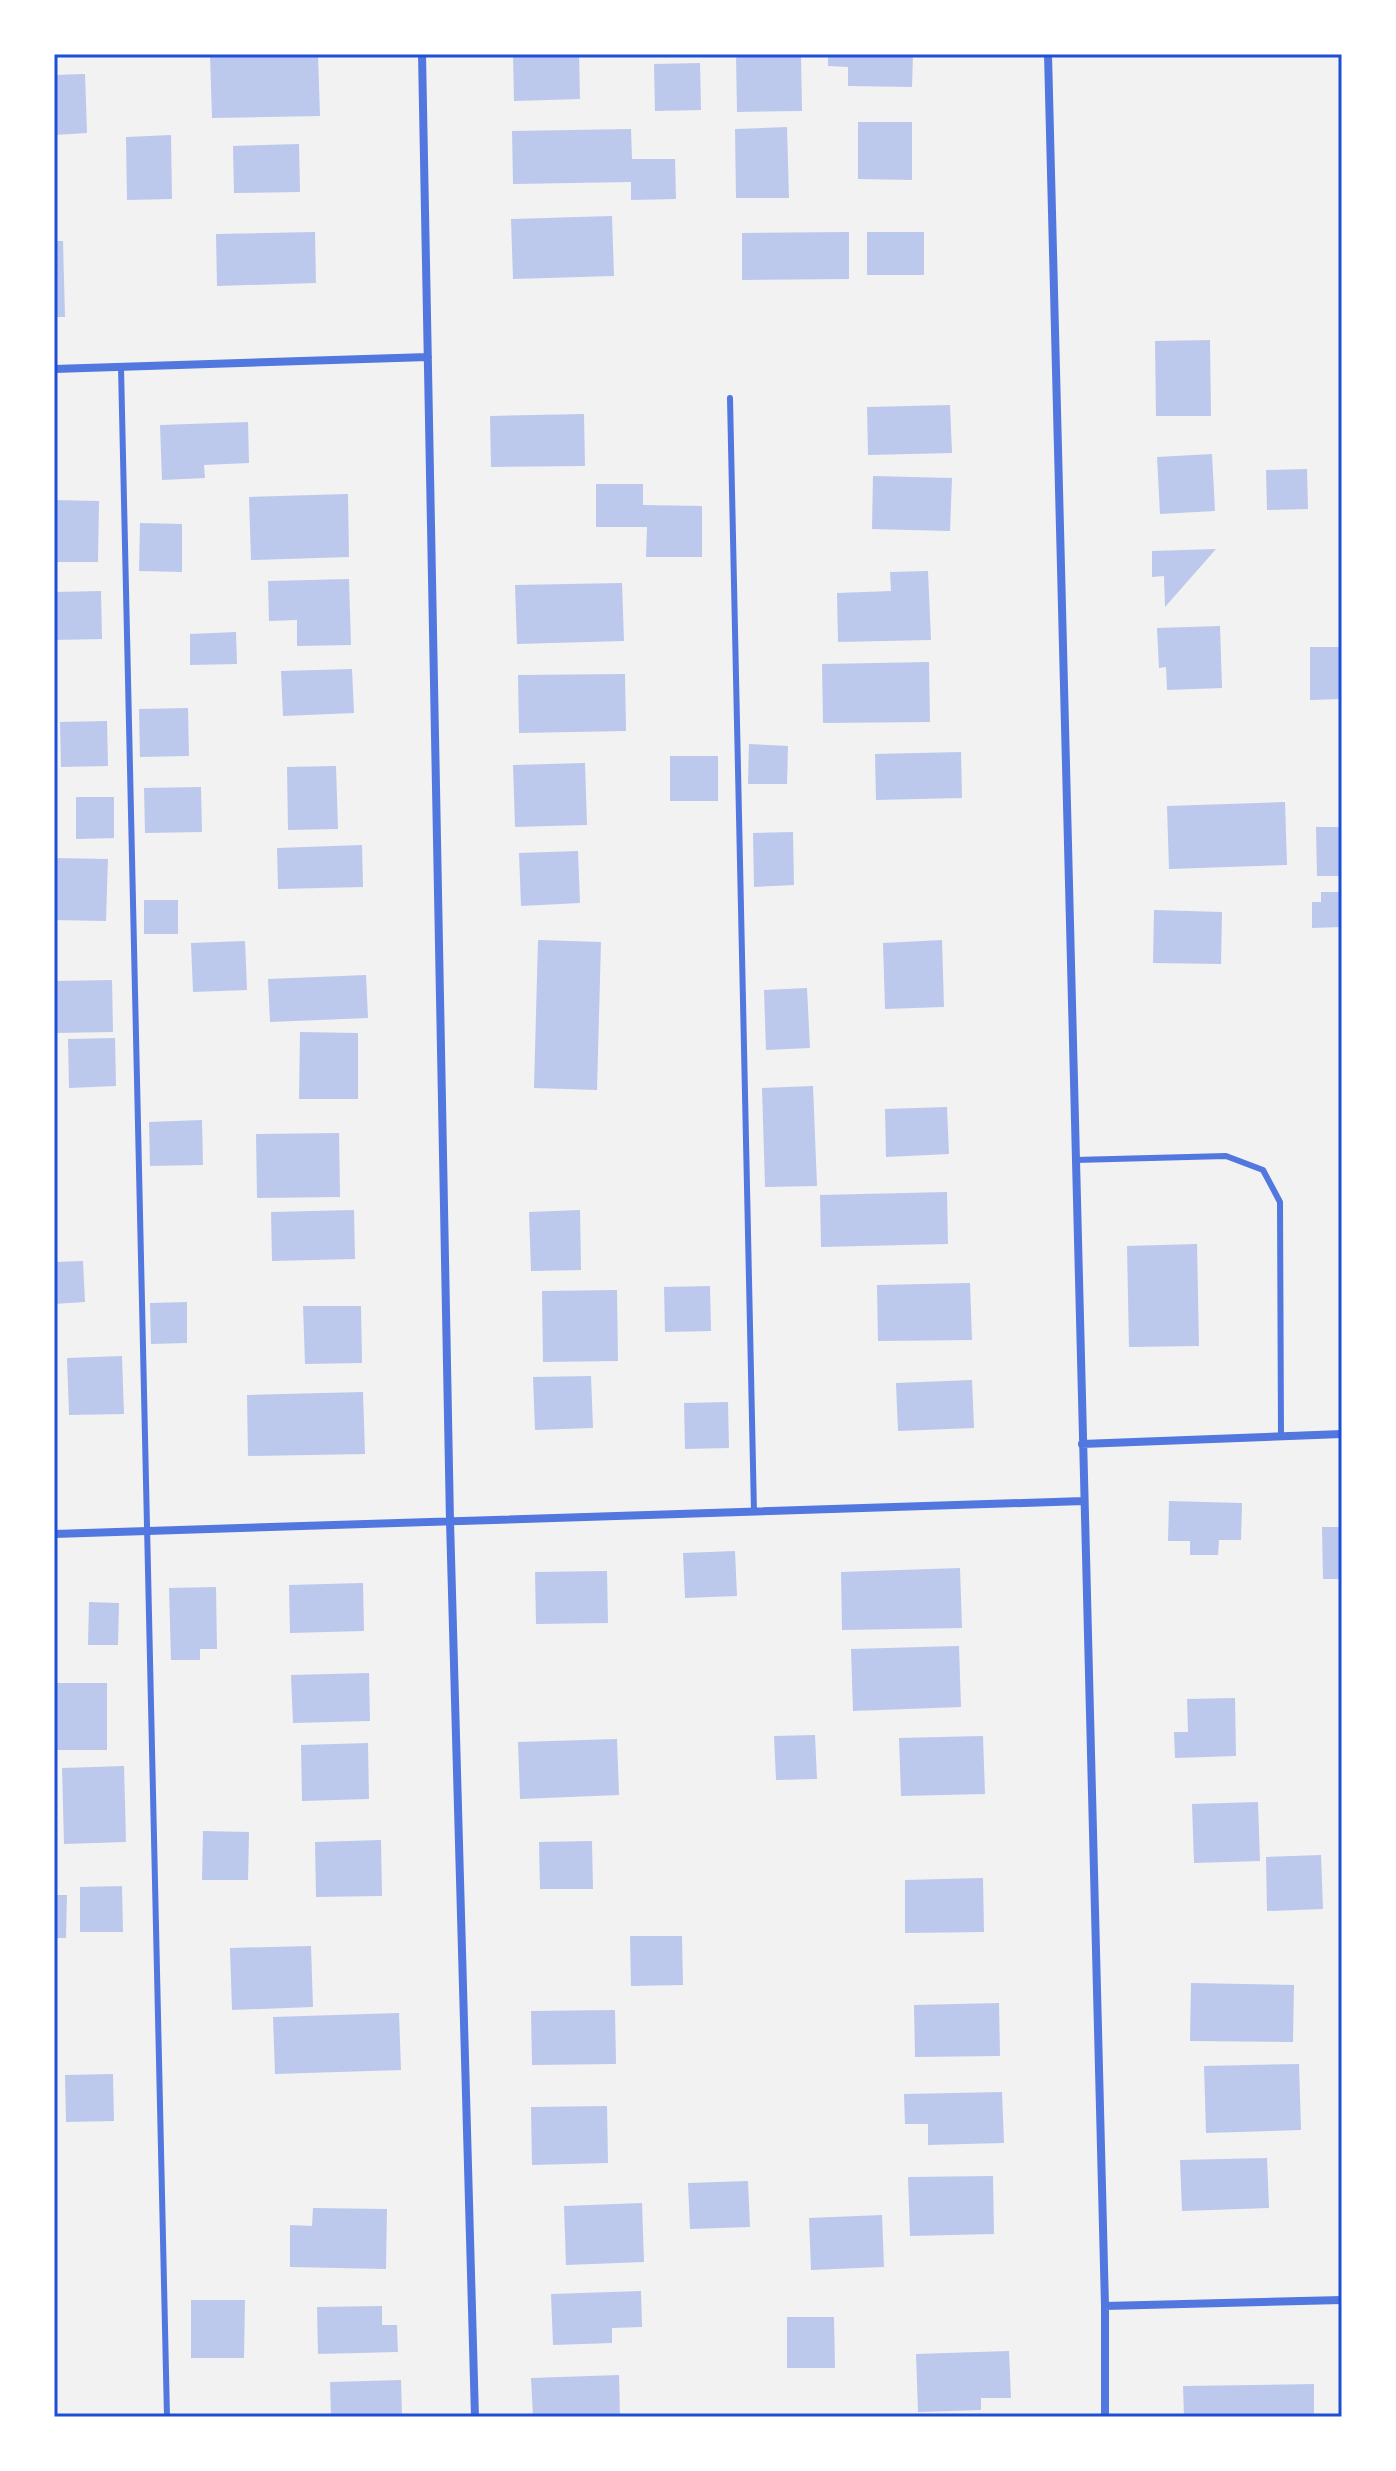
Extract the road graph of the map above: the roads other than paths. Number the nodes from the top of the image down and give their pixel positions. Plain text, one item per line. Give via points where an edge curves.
1 (422, 54) edge
2 (1048, 54) edge
3 (428, 357) junction
4 (121, 367) junction
5 (54, 369) edge
6 (730, 398) dead end
7 (1075, 1160) junction
8 (1342, 1434) edge
9 (1281, 1437) junction
10 (1082, 1444) junction
11 (1084, 1501) junction
12 (754, 1512) junction
13 (450, 1521) junction
14 (147, 1531) junction
15 (54, 1534) edge
16 (1342, 2300) edge
17 (1105, 2306) junction
18 (167, 2417) edge
19 (475, 2417) edge
20 (1105, 2417) edge

1 - 3 street
2 - 7 street
3 - 4 street
3 - 13 street
4 - 5 street
4 - 14 lane
6 - 12 lane
7 - 9 lane via 1226,1156 1263,1170 1280,1202
7 - 10 street
8 - 9 street
9 - 10 street
10 - 11 street
11 - 12 street
11 - 17 street
12 - 13 street
13 - 14 street
13 - 19 street
14 - 15 street
14 - 18 lane
16 - 17 street
17 - 20 street

